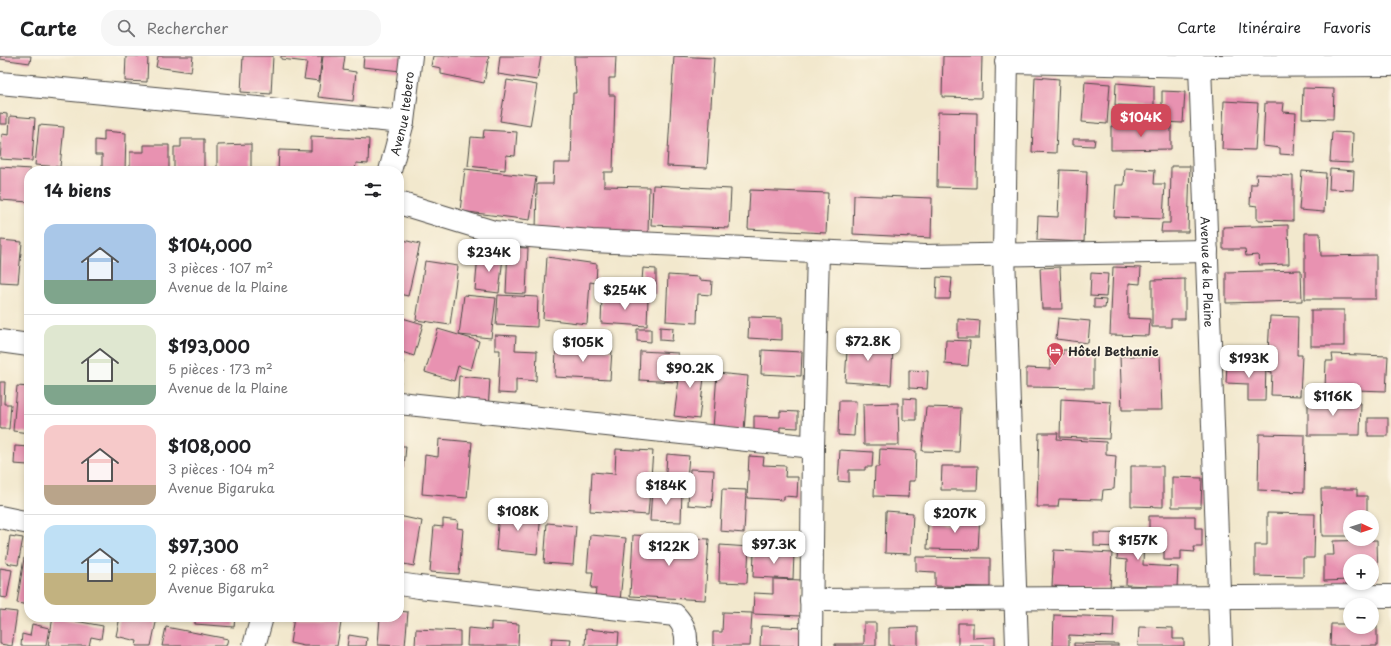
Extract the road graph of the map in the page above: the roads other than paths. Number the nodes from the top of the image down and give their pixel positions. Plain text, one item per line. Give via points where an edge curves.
1 (411, 56) edge
2 (1006, 59) edge
3 (1391, 65) edge
4 (1200, 66) junction
5 (0, 84) edge
6 (403, 122) junction
7 (391, 166) edge
8 (404, 205) edge
9 (1207, 251) junction
10 (818, 252) junction
11 (1004, 254) junction
12 (0, 341) edge
13 (24, 344) edge
14 (404, 404) edge
15 (813, 447) junction
16 (0, 517) edge
17 (24, 521) edge
18 (404, 585) edge
19 (1391, 596) edge
20 (1220, 598) junction
21 (1016, 599) junction
22 (812, 600) junction
23 (261, 622) edge
24 (254, 646) edge
25 (686, 646) edge
26 (812, 646) edge
27 (1017, 646) edge
28 (1221, 646) edge

1 - 6 street, Avenue Itebero
2 - 4 street
2 - 11 street
3 - 4 street
4 - 9 street, Avenue de la Plaine
5 - 6 street
6 - 7 street, Avenue Itebero
8 - 10 street via 494,232
9 - 11 street
9 - 20 street, Avenue de la Plaine
10 - 11 street via 924,256
10 - 15 street
11 - 21 street
12 - 13 street
14 - 15 street
15 - 22 street
16 - 17 street
18 - 25 street via 674,615 684,624
19 - 20 street
20 - 21 street
20 - 28 street, Avenue de la Plaine
21 - 22 street
21 - 27 street
22 - 26 street
23 - 24 street

